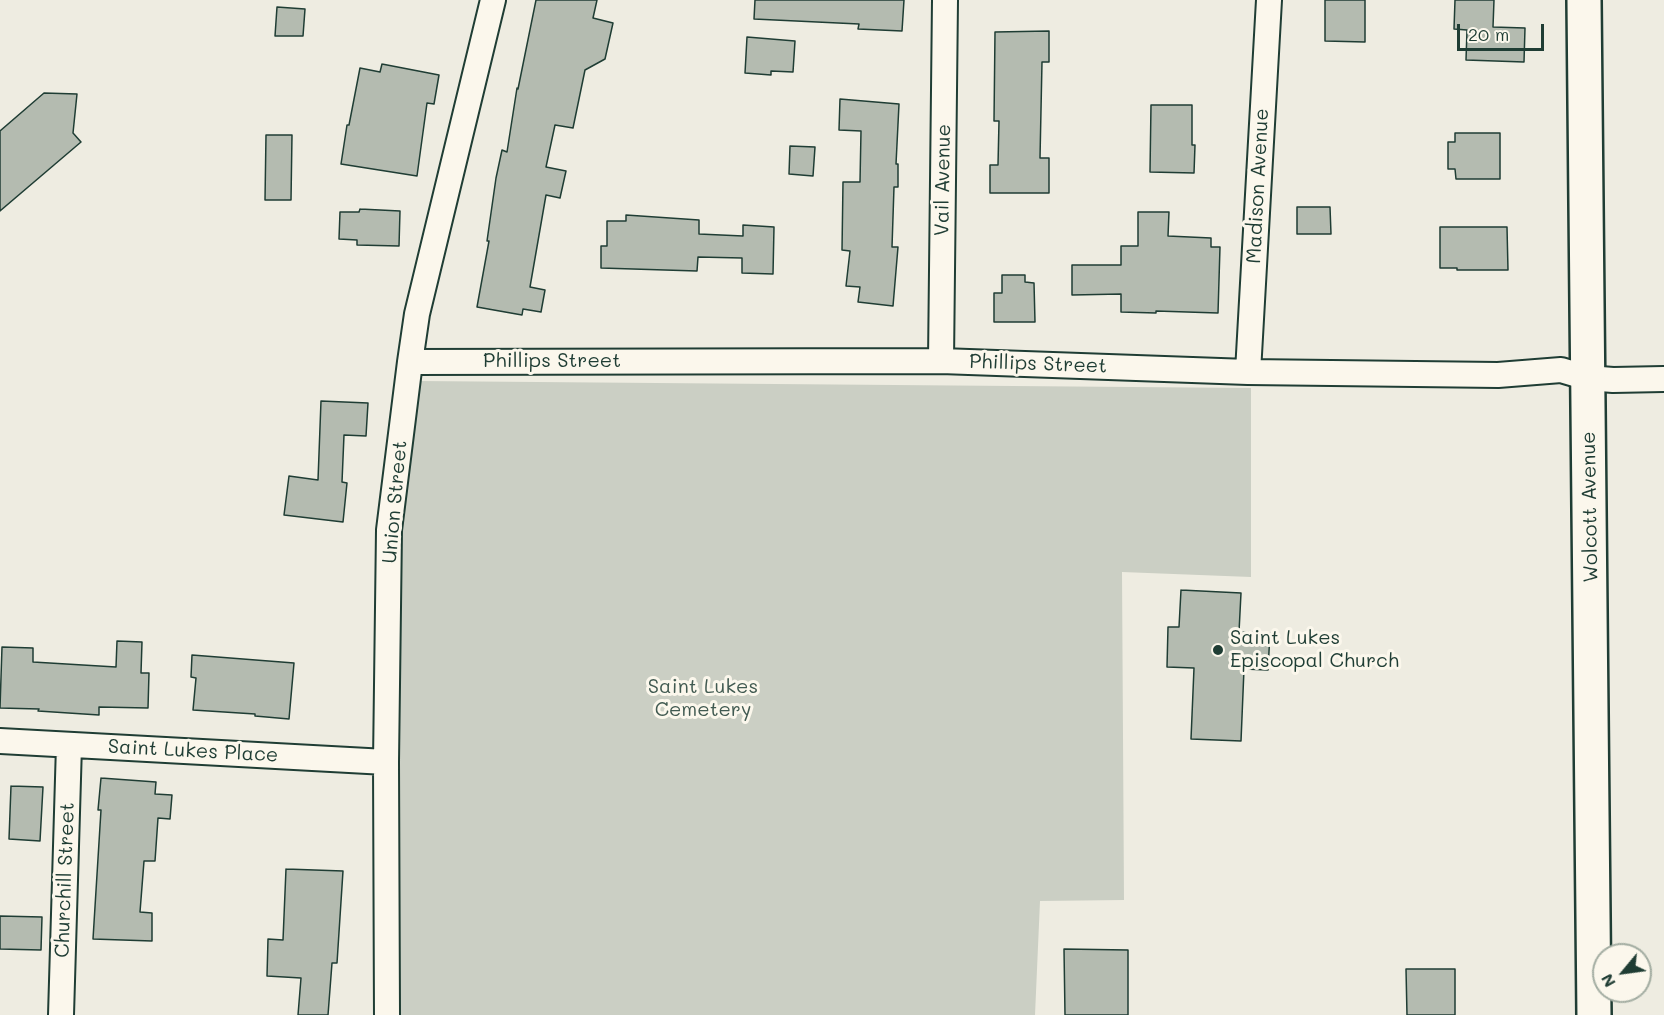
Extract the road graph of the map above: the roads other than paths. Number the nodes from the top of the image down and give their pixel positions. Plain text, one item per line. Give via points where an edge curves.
1 (493, 0) edge
2 (945, 0) edge
3 (1269, 0) edge
4 (1584, 0) edge
5 (941, 361) junction
6 (410, 362) junction
7 (1248, 372) junction
8 (1588, 378) junction
9 (1664, 379) edge
10 (0, 741) edge
11 (69, 744) junction
12 (386, 762) junction
13 (61, 1015) edge
14 (387, 1015) edge
15 (1594, 1015) edge

1 - 6 street, Union Street via 422,293
2 - 5 street, Vail Avenue
3 - 7 street, Madison Avenue
4 - 8 main road, Wolcott Avenue
5 - 6 street, Phillips Street
5 - 7 street, Phillips Street
6 - 12 street, Union Street via 389,530
7 - 8 street, Phillips Street via 1498,375 1562,370
8 - 9 street, Phillips Street
8 - 15 main road, Wolcott Avenue
10 - 11 street, Saint Lukes Place
11 - 12 street, Saint Lukes Place
11 - 13 street, Churchill Street
12 - 14 street, Union Street

